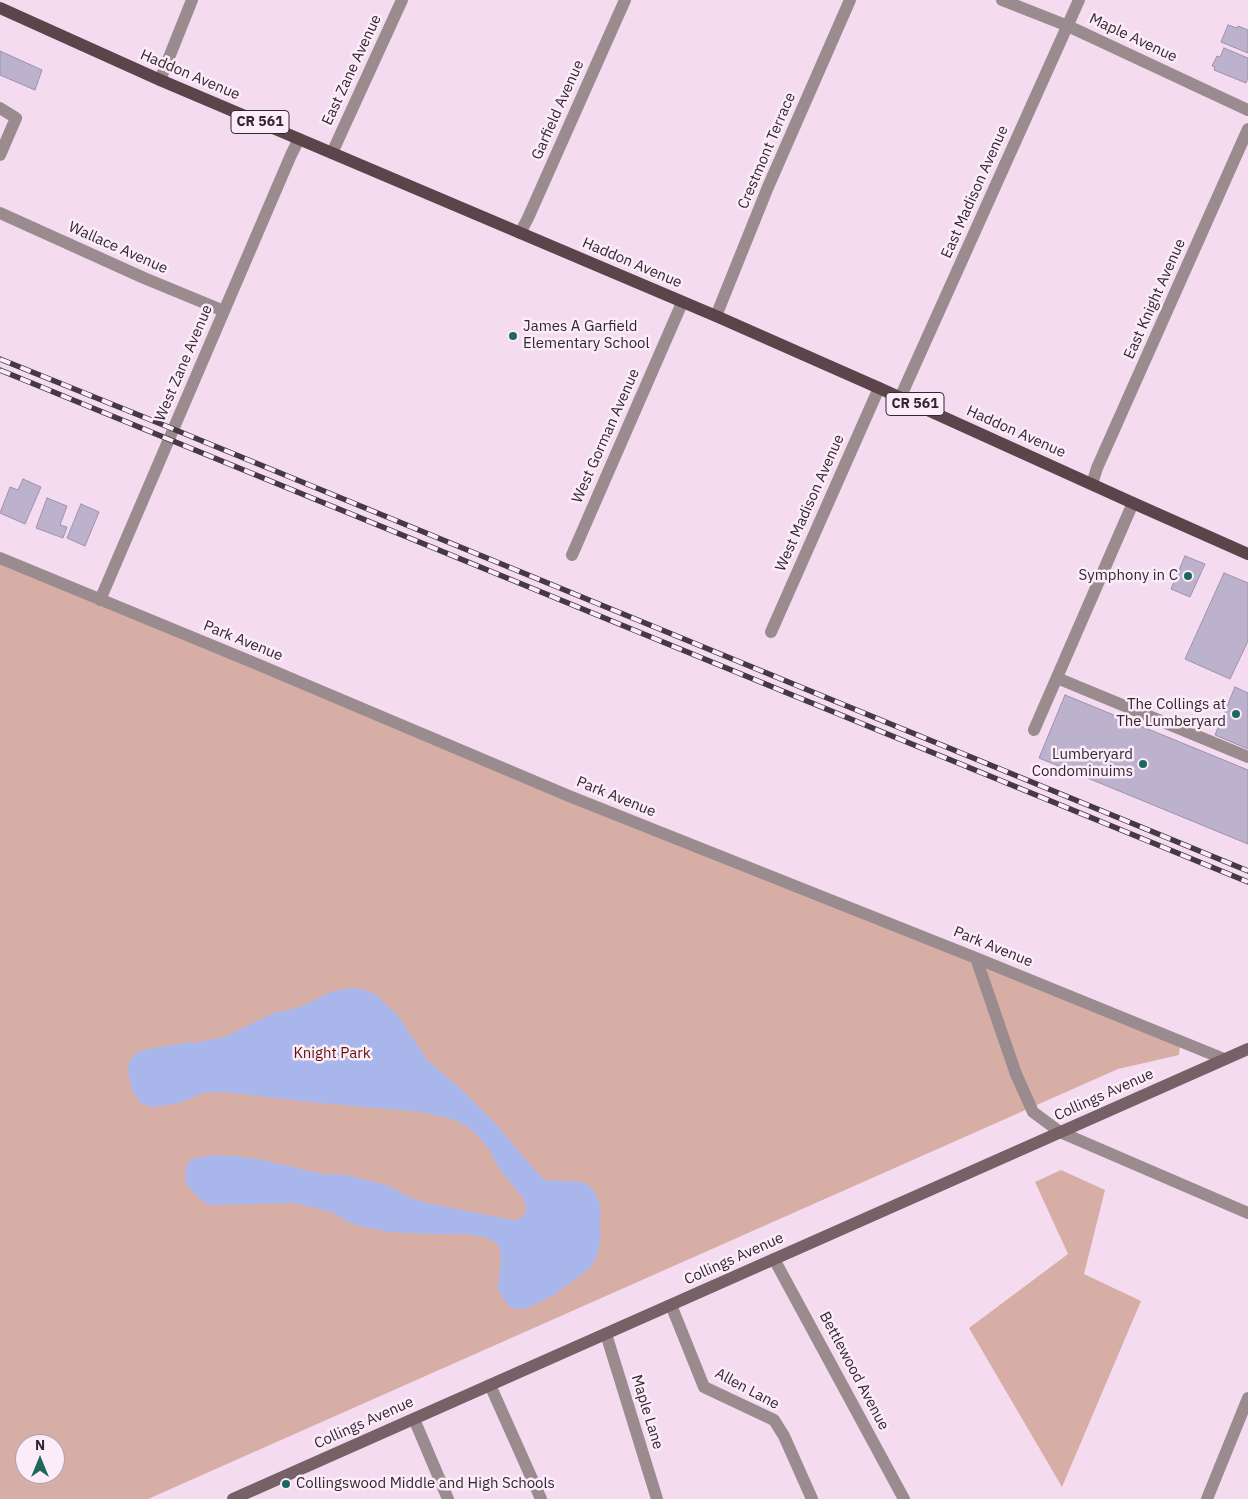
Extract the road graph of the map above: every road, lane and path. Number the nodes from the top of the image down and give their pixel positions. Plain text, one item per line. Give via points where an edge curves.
1 (192, 0) edge
2 (402, 0) edge
3 (625, 0) edge
4 (850, 0) edge
5 (1002, 0) edge
6 (1079, 0) edge
7 (0, 8) edge
8 (1068, 26) junction
9 (160, 80) junction
10 (0, 108) edge
11 (1248, 110) edge
12 (1248, 129) edge
13 (299, 139) junction
14 (332, 153) junction
15 (0, 155) edge
16 (0, 214) edge
17 (520, 233) junction
18 (682, 303) junction
19 (224, 311) junction
20 (716, 316) junction
21 (879, 388) junction
22 (900, 398) junction
23 (1092, 484) junction
24 (1133, 503) junction
25 (1248, 554) edge
26 (572, 555) dead end
27 (0, 558) edge
28 (100, 600) junction
29 (771, 632) dead end
30 (1057, 678) junction
31 (1034, 730) dead end
32 (1248, 757) edge
33 (976, 958) junction
34 (1248, 1049) edge
35 (1224, 1059) junction
36 (1060, 1132) junction
37 (1248, 1213) edge
38 (774, 1259) junction
39 (671, 1305) junction
40 (606, 1334) junction
41 (490, 1385) junction
42 (1248, 1398) edge
43 (414, 1419) junction
44 (233, 1499) edge
45 (448, 1499) edge
46 (541, 1499) edge
47 (657, 1499) edge
48 (812, 1499) edge
49 (904, 1499) edge
50 (1208, 1499) edge

1 - 9 street
2 - 14 street, East Zane Avenue
3 - 17 street, Garfield Avenue
4 - 20 street, Crestmont Terrace
5 - 8 street, Maple Avenue
6 - 8 street, East Madison Avenue
7 - 9 main road, Haddon Avenue / CR 561
8 - 11 street, Maple Avenue
8 - 22 street, East Madison Avenue
9 - 13 main road, Haddon Avenue / CR 561
10 - 15 street via 16,118
12 - 23 street, East Knight Avenue
13 - 14 main road, Haddon Avenue / CR 561
13 - 19 street, West Zane Avenue
14 - 17 main road, Haddon Avenue / CR 561
16 - 19 street, Wallace Avenue
17 - 18 main road, Haddon Avenue / CR 561
18 - 20 main road, Haddon Avenue / CR 561
18 - 26 street, West Gorman Avenue
19 - 28 street, West Zane Avenue
20 - 21 main road, Haddon Avenue / CR 561
21 - 22 main road, Haddon Avenue / CR 561
21 - 29 street, West Madison Avenue
22 - 23 main road, Haddon Avenue / CR 561
23 - 24 main road, Haddon Avenue / CR 561
24 - 25 main road, Haddon Avenue / CR 561
24 - 30 street
27 - 28 street, Park Avenue
28 - 33 street, Park Avenue via 569,796
30 - 31 street
30 - 32 street
33 - 35 street, Park Avenue
33 - 36 street via 1032,1112
34 - 35 main road, Collings Avenue
35 - 36 main road, Collings Avenue
36 - 37 street
36 - 38 main road, Collings Avenue
38 - 39 main road, Collings Avenue
38 - 49 street, Bettlewood Avenue
39 - 40 main road, Collings Avenue
39 - 48 street, Allen Lane via 704,1387 774,1420
40 - 41 main road, Collings Avenue
40 - 47 street, Maple Lane
41 - 43 main road, Collings Avenue
41 - 46 street
42 - 50 street
43 - 44 main road, Collings Avenue
43 - 45 street

